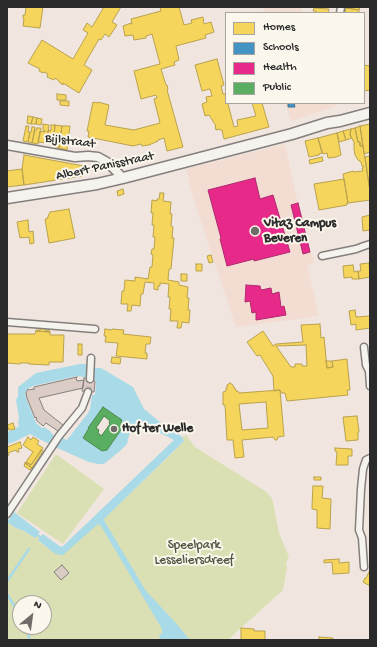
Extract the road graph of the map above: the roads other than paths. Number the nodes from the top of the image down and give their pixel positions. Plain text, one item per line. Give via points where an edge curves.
1 (370, 106) edge
2 (370, 113) edge
3 (327, 123) junction
4 (7, 145) edge
5 (123, 178) junction
6 (7, 198) edge
7 (370, 244) edge
8 (322, 256) dead end
9 (7, 322) edge
10 (95, 329) dead end
11 (364, 347) dead end
12 (91, 358) dead end
13 (90, 378) tunnel mouth
14 (370, 386) edge
15 (88, 392) tunnel mouth
16 (370, 458) edge
17 (7, 514) edge
18 (364, 567) dead end

1 - 3 main road
2 - 3 main road
3 - 5 main road, Albert Panisstraat
4 - 5 street, Bijlstraat via 75,157 98,157
5 - 6 main road, Albert Panisstraat
7 - 8 street
9 - 10 street
11 - 14 street
12 - 13 street
15 - 17 street via 82,408 59,436
16 - 18 street via 366,460 363,469 361,489 360,530

